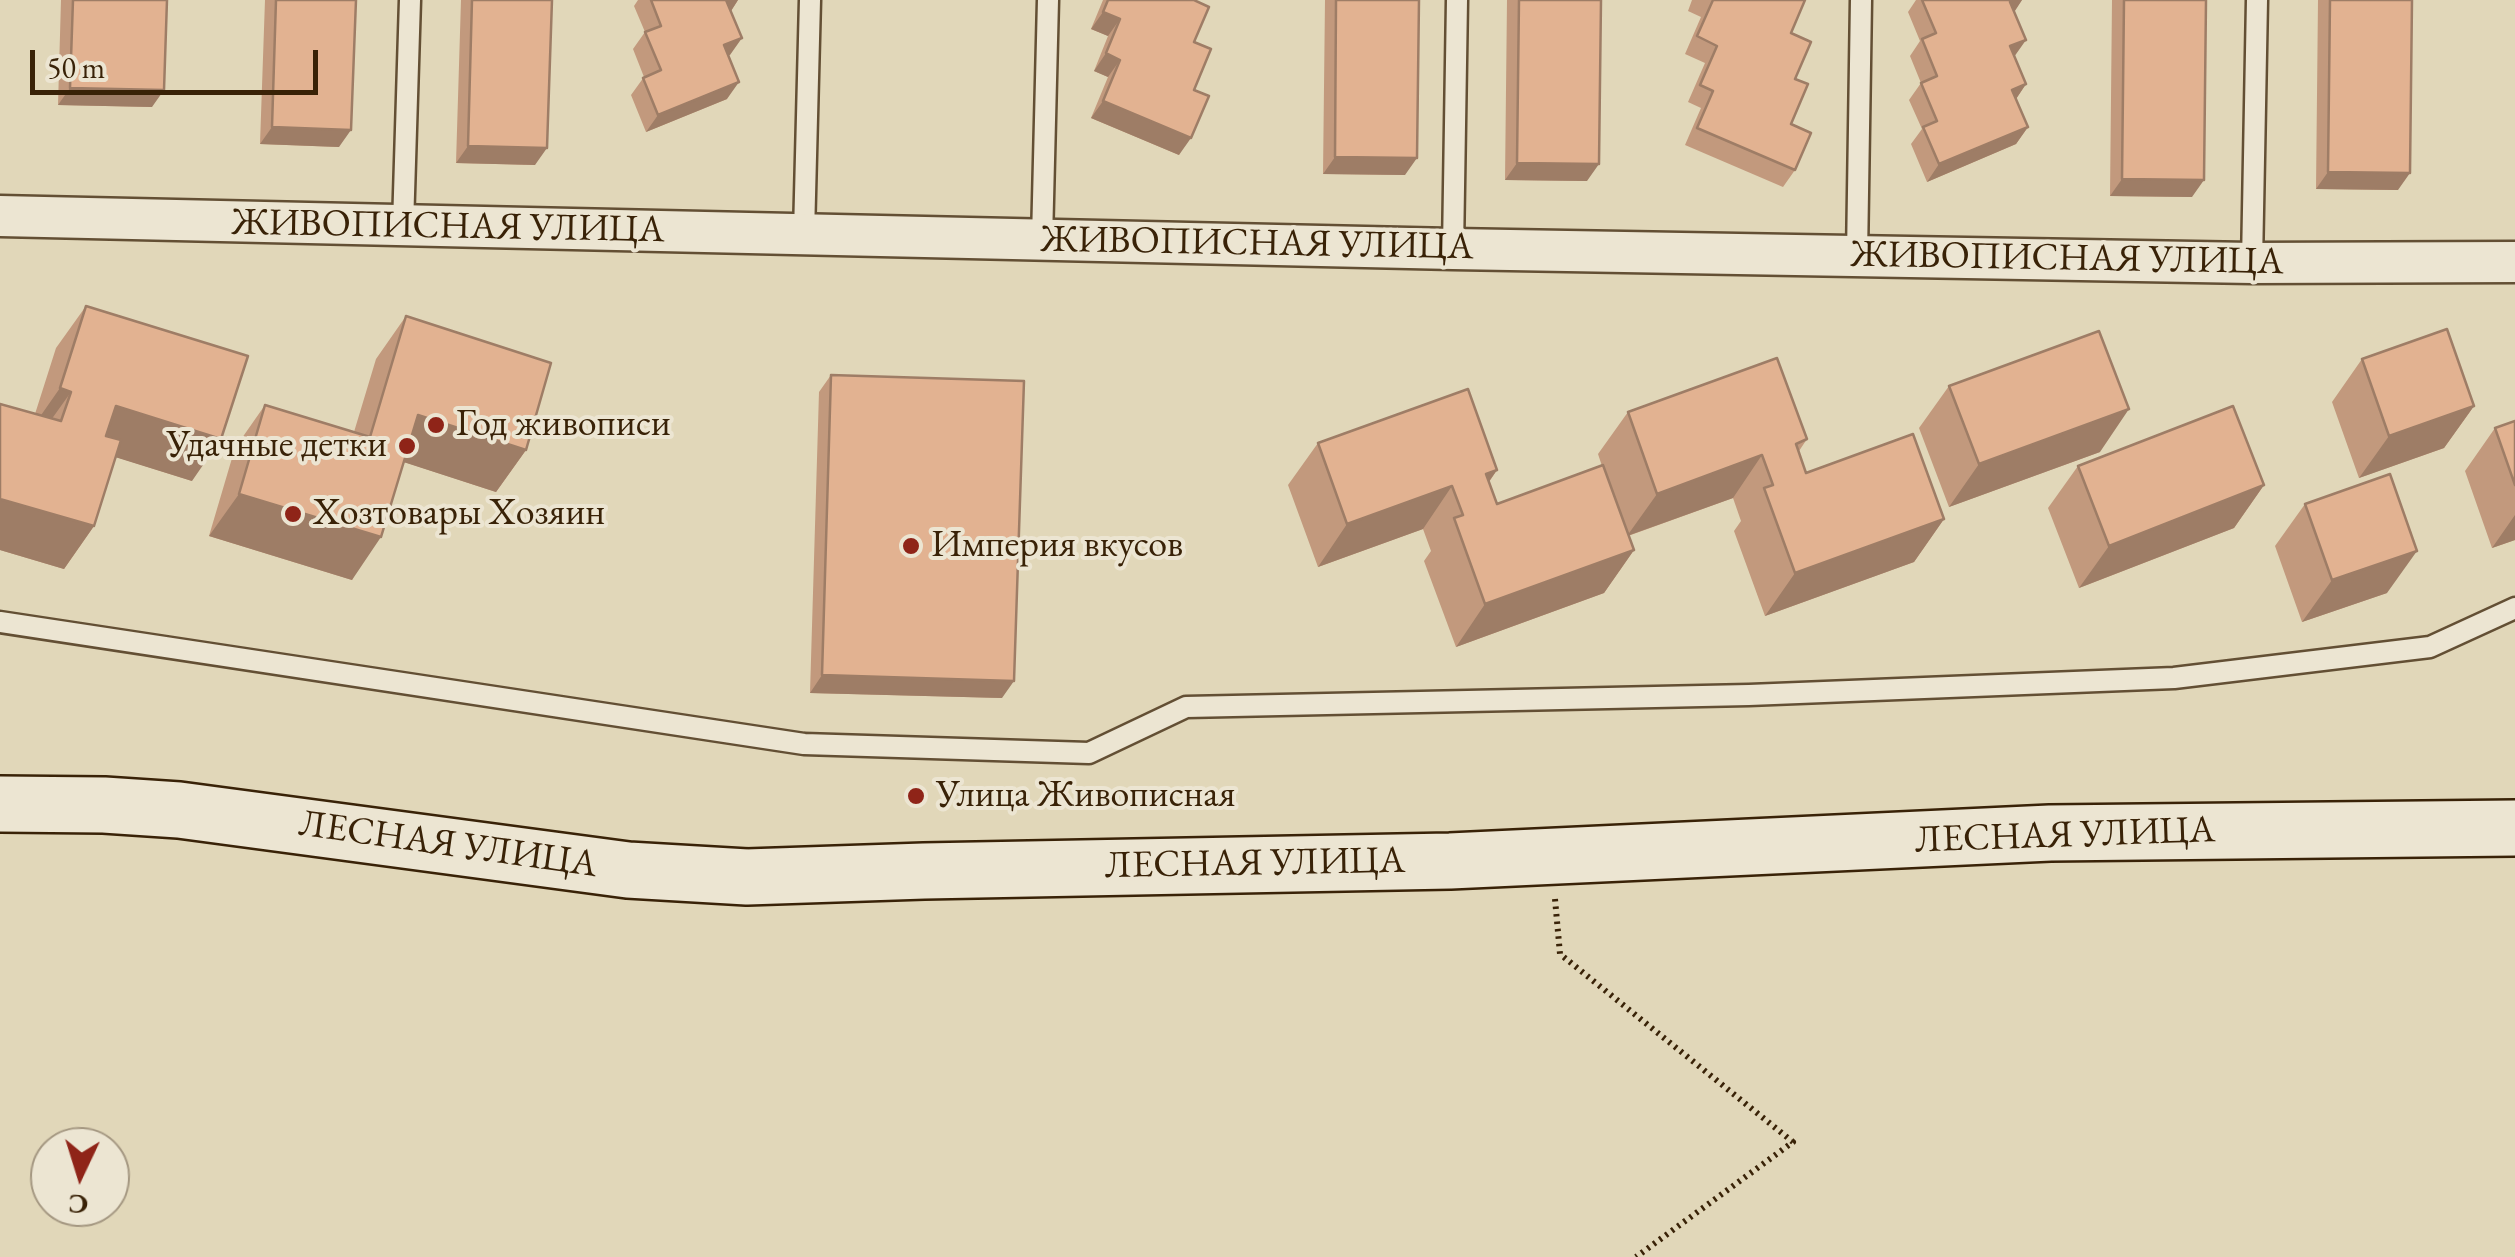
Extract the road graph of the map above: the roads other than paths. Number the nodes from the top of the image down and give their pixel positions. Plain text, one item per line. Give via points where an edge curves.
1 (410, 0) edge
2 (810, 0) edge
3 (1048, 0) edge
4 (1457, 0) edge
5 (1861, 0) edge
6 (2257, 0) edge
7 (0, 216) edge
8 (402, 226) junction
9 (804, 234) junction
10 (1042, 240) junction
11 (1454, 249) junction
12 (1857, 256) junction
13 (2252, 262) junction
14 (2515, 262) edge
15 (2515, 608) edge
16 (0, 622) edge
17 (0, 804) edge
18 (2515, 828) edge

1 - 8 lane
2 - 9 lane
3 - 10 lane
4 - 11 lane
5 - 12 lane
6 - 13 lane
7 - 8 street, ЖИВОПИСНАЯ УЛИЦА
8 - 9 street, ЖИВОПИСНАЯ УЛИЦА
9 - 10 street, ЖИВОПИСНАЯ УЛИЦА
10 - 11 street, ЖИВОПИСНАЯ УЛИЦА
11 - 12 street, ЖИВОПИСНАЯ УЛИЦА
12 - 13 street, ЖИВОПИСНАЯ УЛИЦА
13 - 14 street, ЖИВОПИСНАЯ УЛИЦА
15 - 16 lane via 2430,647 2174,678 1186,707 1089,753 804,744
17 - 18 main road, ЛЕСНАЯ УЛИЦА via 179,810 628,870 747,878 1450,860 2050,833

